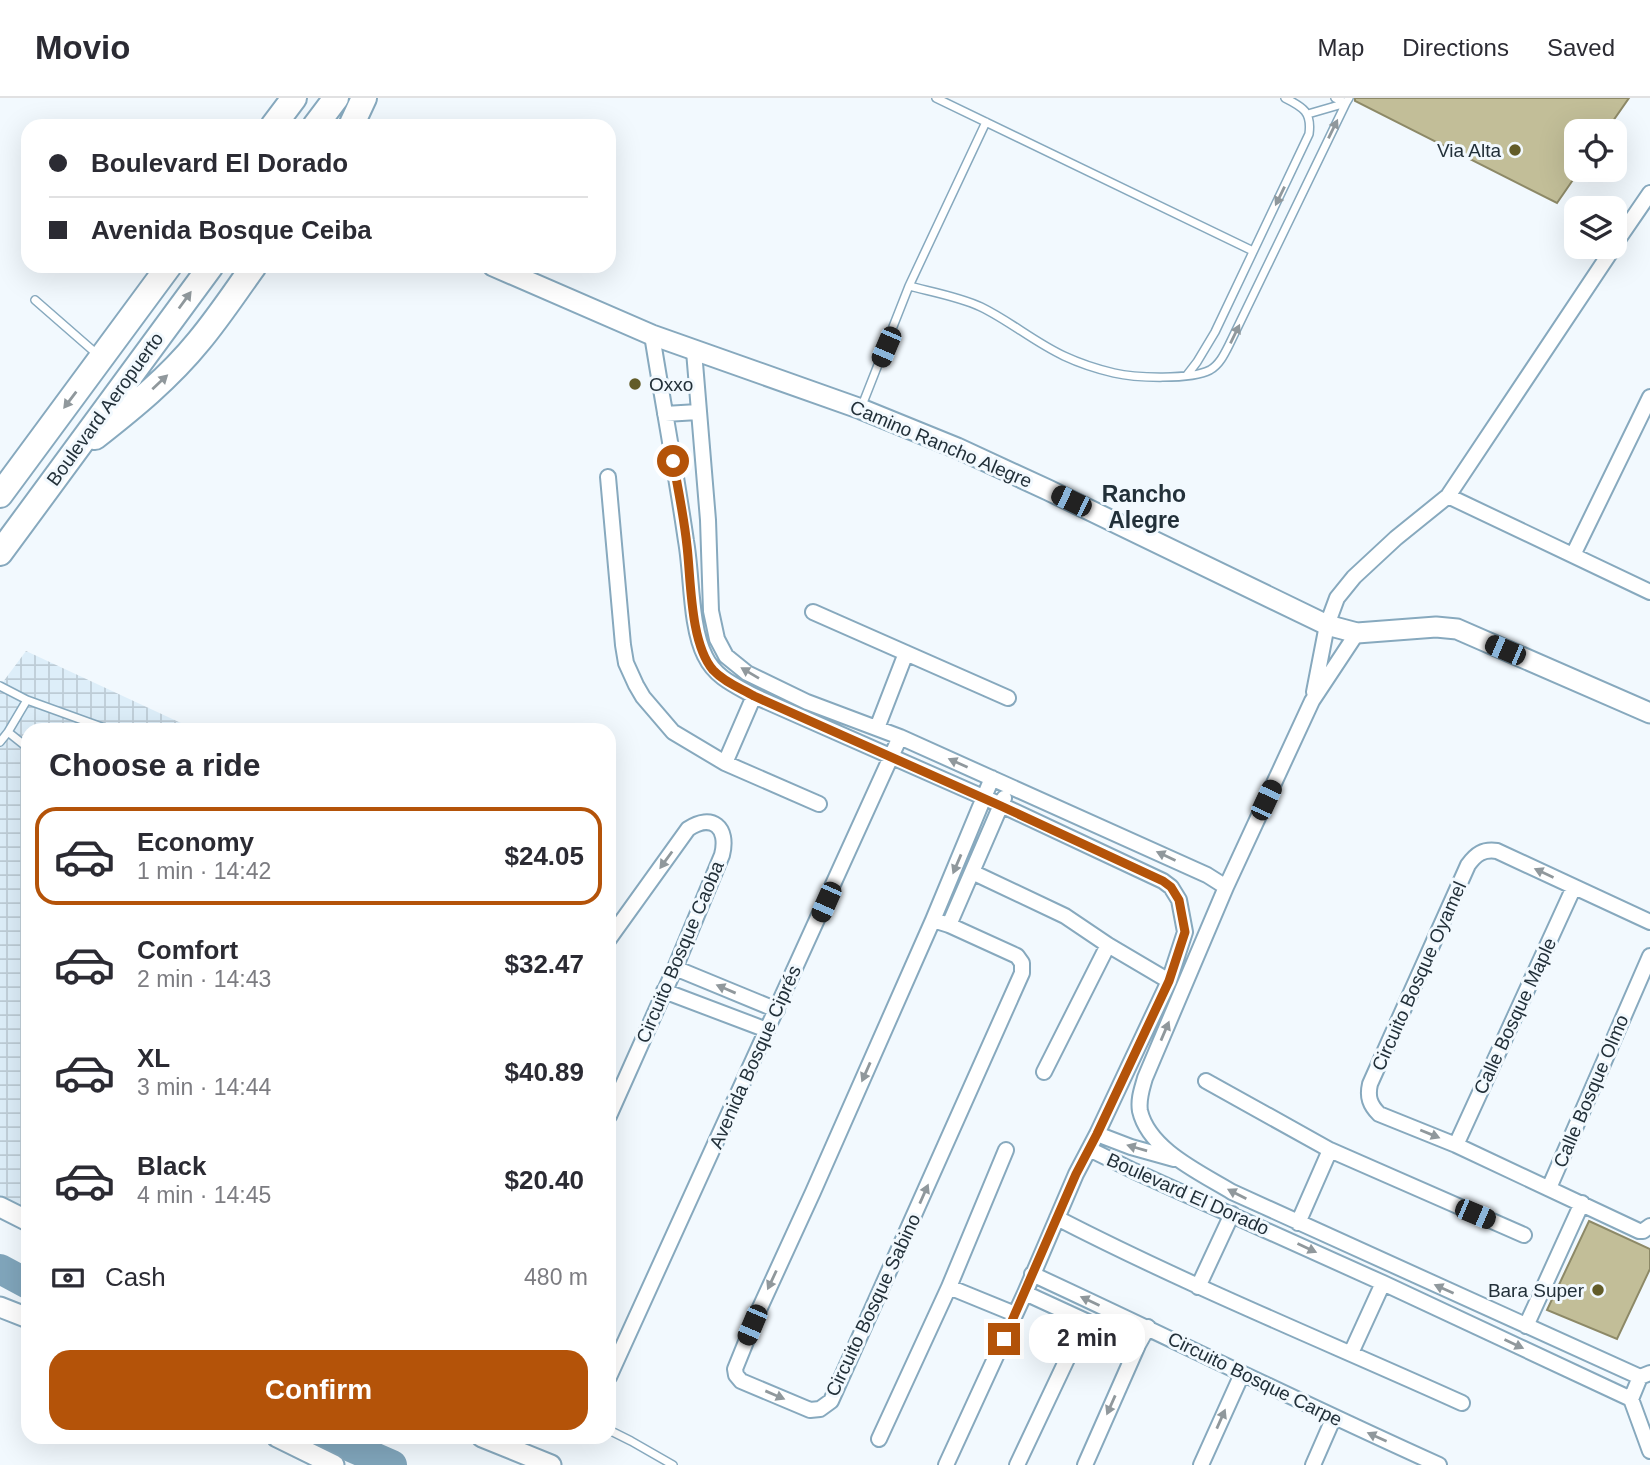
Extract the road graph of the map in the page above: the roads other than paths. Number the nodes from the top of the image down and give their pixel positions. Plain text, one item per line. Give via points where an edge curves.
1 (294, 98) edge
2 (336, 98) edge
3 (365, 98) edge
4 (936, 98) edge
5 (1285, 98) edge
6 (1335, 98) edge
7 (1347, 101) edge
8 (1308, 114) junction
9 (278, 119) edge
10 (320, 119) edge
11 (354, 119) edge
12 (986, 122) junction
13 (1650, 193) edge
14 (1627, 227) edge
15 (1254, 251) junction
16 (1605, 259) edge
17 (164, 273) edge
18 (206, 273) edge
19 (249, 273) edge
20 (509, 273) edge
21 (909, 286) junction
22 (35, 300) dead end
23 (652, 335) junction
24 (694, 351) junction
25 (101, 358) junction
26 (1186, 376) junction
27 (1650, 397) edge
28 (860, 409) junction
29 (698, 412) junction
30 (665, 414) junction
31 (70, 457) junction
32 (608, 477) dead end
33 (0, 495) edge
34 (1448, 496) junction
35 (708, 520) junction
36 (683, 522) junction
37 (0, 553) edge
38 (1573, 555) junction
39 (1650, 592) edge
40 (813, 612) dead end
41 (1327, 625) junction
42 (1357, 633) junction
43 (906, 653) junction
44 (0, 686) edge
45 (754, 696) junction
46 (1008, 698) dead end
47 (27, 700) junction
48 (1312, 701) junction
49 (1650, 713) edge
50 (91, 723) edge
51 (877, 728) junction
52 (8, 732) junction
53 (900, 737) junction
54 (0, 742) edge
55 (21, 742) edge
56 (892, 757) junction
57 (725, 763) junction
58 (992, 778) junction
59 (1009, 785) junction
60 (984, 799) junction
61 (819, 804) dead end
62 (1001, 806) junction
63 (972, 872) junction
64 (1227, 887) junction
65 (1574, 887) junction
66 (933, 919) junction
67 (1650, 922) edge
68 (950, 925) junction
69 (616, 929) edge
70 (1108, 945) junction
71 (1650, 956) edge
72 (675, 968) junction
73 (1169, 981) junction
74 (664, 991) junction
75 (777, 1010) junction
76 (767, 1030) junction
77 (1044, 1072) dead end
78 (1206, 1081) dead end
79 (616, 1100) edge
80 (1097, 1134) junction
81 (1455, 1145) junction
82 (1089, 1149) junction
83 (1006, 1150) dead end
84 (1330, 1150) junction
85 (1179, 1160) junction
86 (1549, 1188) junction
87 (1582, 1203) junction
88 (0, 1208) edge
89 (1233, 1214) junction
90 (21, 1218) edge
91 (1057, 1218) junction
92 (1298, 1223) junction
93 (1650, 1226) edge
94 (1524, 1235) dead end
95 (1032, 1274) junction
96 (1383, 1283) junction
97 (949, 1287) junction
98 (1198, 1287) junction
99 (1025, 1293) junction
100 (0, 1307) edge
101 (1016, 1314) junction
102 (21, 1315) edge
103 (1086, 1321) junction
104 (1526, 1326) junction
105 (1147, 1327) junction
106 (1138, 1345) junction
107 (1351, 1353) junction
108 (616, 1362) edge
109 (1242, 1374) junction
110 (1645, 1375) edge
111 (1631, 1399) junction
112 (1462, 1403) dead end
113 (1335, 1418) junction
114 (616, 1434) edge
115 (879, 1439) dead end
116 (291, 1444) edge
117 (499, 1444) edge
118 (1650, 1451) edge
119 (1434, 1464) edge
120 (334, 1465) edge
121 (551, 1465) edge
122 (673, 1465) edge
123 (947, 1465) edge
124 (1017, 1465) edge
125 (1085, 1465) edge
126 (1201, 1465) edge
127 (1314, 1465) edge

1 - 9 highway
2 - 10 highway
3 - 11 highway
4 - 12 lane
5 - 8 lane
6 - 7 lane
7 - 8 lane
26 -> 7 lane via 1209,371 1226,352
8 -> 15 lane via 1305,145
12 - 15 lane
12 - 21 lane
13 - 14 street, Boulevard El Dorado
15 - 26 lane via 1211,340
16 - 34 street, Boulevard El Dorado
17 - 25 highway, Boulevard Aeropuerto
31 -> 18 highway, Boulevard Aeropuerto
31 -> 19 highway via 181,362
20 - 23 street
21 - 26 lane via 977,305 1066,357 1116,374
21 - 28 lane
22 - 25 lane
23 - 24 street
23 - 30 street, Boulevard El Dorado
24 - 28 street, Camino Rancho Alegre
24 - 29 street
25 -> 33 highway, Boulevard Aeropuerto
27 - 38 street
28 - 41 street, Camino Rancho Alegre via 1048,489
29 - 30 street
29 - 35 street
30 - 36 street, Boulevard El Dorado
31 - 37 highway, Boulevard Aeropuerto
32 - 57 street via 626,663 643,697 674,732
34 - 38 street
34 - 41 street, Boulevard El Dorado via 1354,577 1337,598
35 - 36 street
51 -> 35 street via 807,702 747,673 726,656 711,611
36 - 45 street, Boulevard El Dorado via 704,654 723,679
38 - 39 street
40 - 43 street
41 - 42 street, Camino Rancho Alegre
41 - 48 street, Boulevard El Dorado
42 - 48 street, Boulevard El Dorado
42 - 49 street, Camino Rancho Alegre via 1457,629
43 - 46 street
43 - 51 street
44 - 47 lane
45 - 56 street, Boulevard El Dorado
45 - 57 street
47 - 50 lane
47 - 52 lane
48 - 64 street, Boulevard El Dorado
51 - 53 street
52 - 54 lane
52 - 55 lane
53 - 56 street, Avenida Bosque Ciprés
58 -> 53 street
56 - 60 street, Boulevard El Dorado
56 - 75 street, Avenida Bosque Ciprés
57 - 61 street
58 - 59 street
58 - 60 street, Circuito Bosque Sabino
59 - 62 street
64 -> 59 street
60 - 62 street, Boulevard El Dorado
60 -> 66 street, Circuito Bosque Sabino
62 - 63 street
62 - 73 street, Boulevard El Dorado via 1171,887 1179,900 1185,932
63 - 68 street
63 - 70 street via 1065,916
85 -> 64 street, Boulevard El Dorado via 1151,1133 1140,1110 1140,1095
65 - 67 street, Circuito Bosque Oyamel
65 - 81 street, Calle Bosque Maple
65 -> 81 street, Circuito Bosque Oyamel via 1497,851 1479,853 1468,865 1368,1091 1370,1104 1379,1114
66 - 68 street, Circuito Bosque Sabino
66 -> 68 street, Circuito Bosque Sabino via 735,1369 740,1381 810,1409 820,1409 831,1401 1022,973 1023,963 1017,956
72 -> 69 street, Circuito Bosque Caoba via 722,855 725,840 717,825 701,823 688,829
70 - 73 street
70 - 77 street
71 - 86 street, Calle Bosque Olmo
72 - 74 street, Circuito Bosque Caoba
75 -> 72 street
73 - 80 street, Boulevard El Dorado
74 - 76 street
74 - 79 street, Circuito Bosque Caoba
75 - 76 street, Avenida Bosque Ciprés
76 - 108 street, Avenida Bosque Ciprés
78 - 84 street
80 - 82 street, Boulevard El Dorado
85 -> 80 street
81 - 86 street, Circuito Bosque Oyamel
82 - 89 street, Boulevard El Dorado
82 - 91 street
83 - 97 street
84 - 92 street
84 - 94 street
92 -> 85 street, Boulevard El Dorado
86 - 87 street, Circuito Bosque Oyamel
87 - 93 street, Circuito Bosque Oyamel via 1639,1231
87 - 104 street
88 - 90 street
89 -> 96 street, Boulevard El Dorado
89 - 98 street
91 - 95 street
91 - 98 street
104 -> 92 street, Boulevard El Dorado
95 - 99 street
105 -> 95 street, Circuito Bosque Carpe
96 - 107 street
96 -> 111 street, Boulevard El Dorado
97 - 101 street
97 - 115 street
98 - 107 street
99 - 101 street
99 - 103 street, Circuito Bosque Carpe
100 - 102 street
101 - 123 street
103 - 106 street, Circuito Bosque Carpe
103 - 124 street
104 - 110 street, Boulevard El Dorado
105 - 106 street
105 - 109 street, Circuito Bosque Carpe
106 -> 125 street
107 - 112 street
109 - 113 street, Circuito Bosque Carpe
126 -> 109 street
110 - 111 street, Boulevard El Dorado
111 - 118 street
119 -> 113 street, Circuito Bosque Carpe
113 - 127 street
114 - 122 lane
116 - 120 street
117 - 121 street

